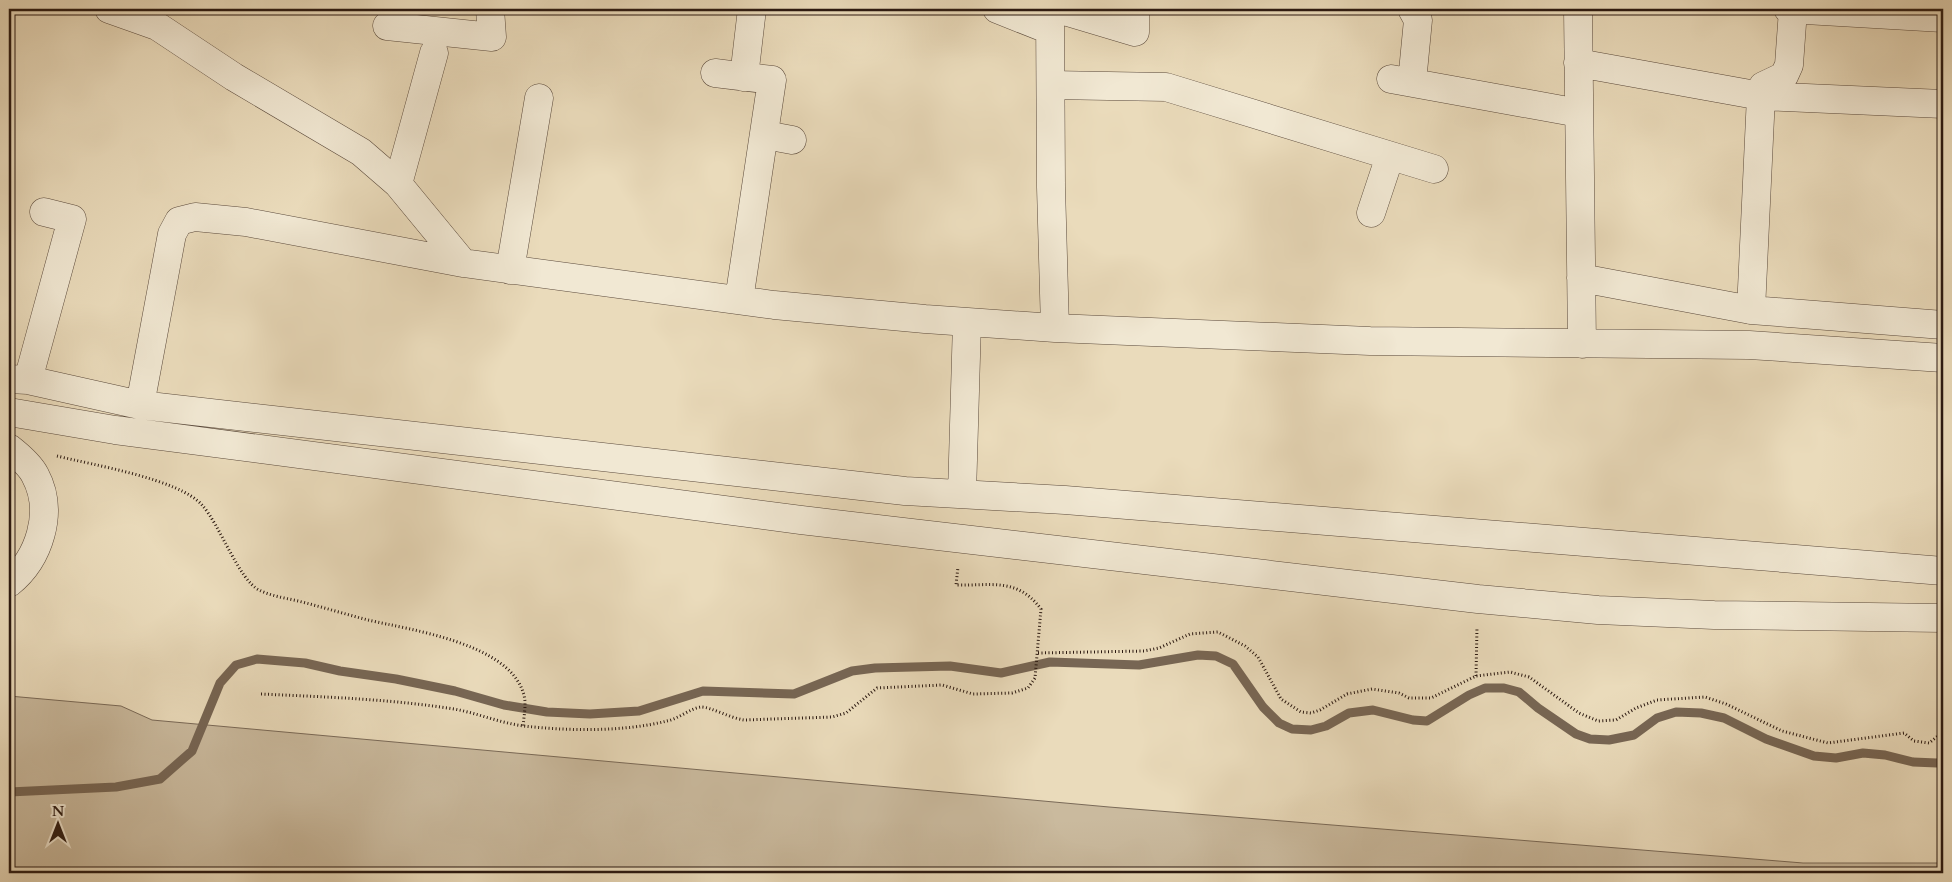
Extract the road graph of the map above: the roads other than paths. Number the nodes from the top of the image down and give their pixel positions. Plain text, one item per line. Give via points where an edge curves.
1 (109, 9) edge
2 (490, 9) edge
3 (752, 9) edge
4 (997, 9) edge
5 (1135, 9) edge
6 (1412, 9) edge
7 (1578, 9) edge
8 (1790, 9) edge
9 (1053, 16) edge
10 (1943, 18) edge
11 (387, 26) dead end
12 (434, 53) dead end
13 (1578, 63) junction
14 (715, 73) dead end
15 (744, 77) junction
16 (1051, 85) junction
17 (1761, 96) junction
18 (539, 98) dead end
19 (1943, 104) edge
20 (1579, 113) junction
21 (765, 135) junction
22 (792, 140) dead end
23 (1390, 156) junction
24 (1434, 170) dead end
25 (398, 184) junction
26 (44, 212) dead end
27 (1371, 214) dead end
28 (463, 263) junction
29 (510, 270) junction
30 (1581, 278) junction
31 (739, 300) junction
32 (1751, 310) junction
33 (967, 322) junction
34 (1943, 324) edge
35 (1055, 328) junction
36 (1582, 344) junction
37 (1943, 358) edge
38 (18, 380) edge
39 (140, 405) junction
40 (9, 412) edge
41 (9, 448) edge
42 (962, 494) junction
43 (1943, 571) edge
44 (9, 583) edge
45 (1943, 618) edge

1 - 25 street via 157,26 234,77 361,152
2 - 11 street via 492,37
3 - 15 street
4 - 9 street
5 - 9 street via 1135,32
6 - 20 street via 1418,20 1402,81
7 - 13 street
8 - 10 street
8 - 17 street via 1789,65 1784,76 1763,86
9 - 16 street
12 - 25 street
13 - 17 street
13 - 20 street
14 - 15 street
15 - 21 street via 772,80
16 - 23 street via 1166,87
16 - 35 street
17 - 19 street
17 - 32 street
18 - 29 street
20 - 30 street
21 - 22 street
21 - 31 street
23 - 24 street
23 - 27 street
25 - 28 street
26 - 38 street via 72,219
28 - 29 street
28 - 39 street via 246,222 195,217 179,221 172,234
29 - 31 street
30 - 32 street
30 - 36 street
31 - 33 street
32 - 34 street
33 - 35 street
33 - 42 street
35 - 36 street
36 - 37 street via 1749,345
38 - 39 street
39 - 42 street via 906,491
40 - 45 street via 114,430 961,539 1478,599 1598,610 1714,615
41 - 44 street via 36,476 43,503 43,527 36,550 23,572
42 - 43 street

